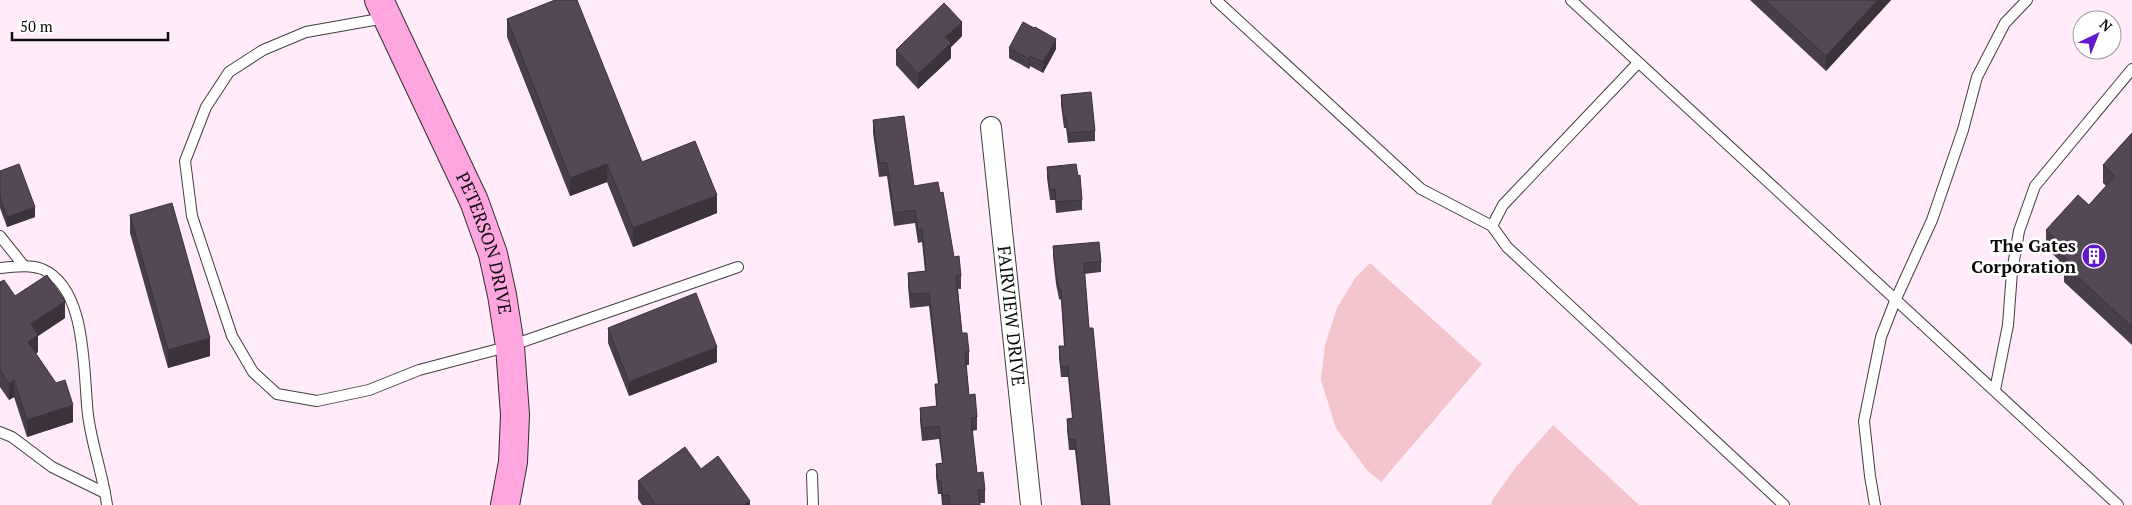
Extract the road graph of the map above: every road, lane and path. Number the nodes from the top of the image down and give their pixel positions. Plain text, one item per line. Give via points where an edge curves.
1 (1216, 0) edge
2 (1571, 0) edge
3 (2027, 0) edge
4 (383, 9) edge
5 (1638, 63) junction
6 (2132, 69) edge
7 (991, 127) dead end
8 (1492, 226) junction
9 (0, 236) edge
10 (24, 266) junction
11 (738, 267) dead end
12 (0, 268) edge
13 (1895, 301) junction
14 (510, 346) junction
15 (1995, 390) junction
16 (0, 432) edge
17 (812, 475) dead end
18 (105, 493) junction
19 (107, 505) edge
20 (504, 505) edge
21 (813, 505) edge
22 (1031, 505) edge
23 (1784, 505) edge
24 (1875, 505) edge
25 (2118, 505) edge

1 - 8 lane via 1421,189
2 - 5 lane
3 - 13 lane via 2005,24 1977,77 1964,130 1932,220
4 - 14 street, PETERSON DRIVE via 480,218 502,295
4 - 14 lane via 306,32 263,50 229,72 206,107 185,161 192,216 232,336 253,372 277,394 317,401 369,390 419,370
5 - 8 lane via 1503,205
5 - 13 lane
6 - 15 lane via 2035,186 2019,231 2008,325
7 - 22 street, FAIRVIEW DRIVE
8 - 23 lane via 1507,246
9 - 10 lane
10 - 12 lane
10 - 18 lane via 42,269 58,281 71,299 80,332 88,417
11 - 14 lane
13 - 15 lane
13 - 24 lane via 1881,337 1864,421
14 - 20 street, PETERSON DRIVE via 515,415 513,462
15 - 25 lane
16 - 18 lane via 12,437 52,467
17 - 21 lane
18 - 19 lane

